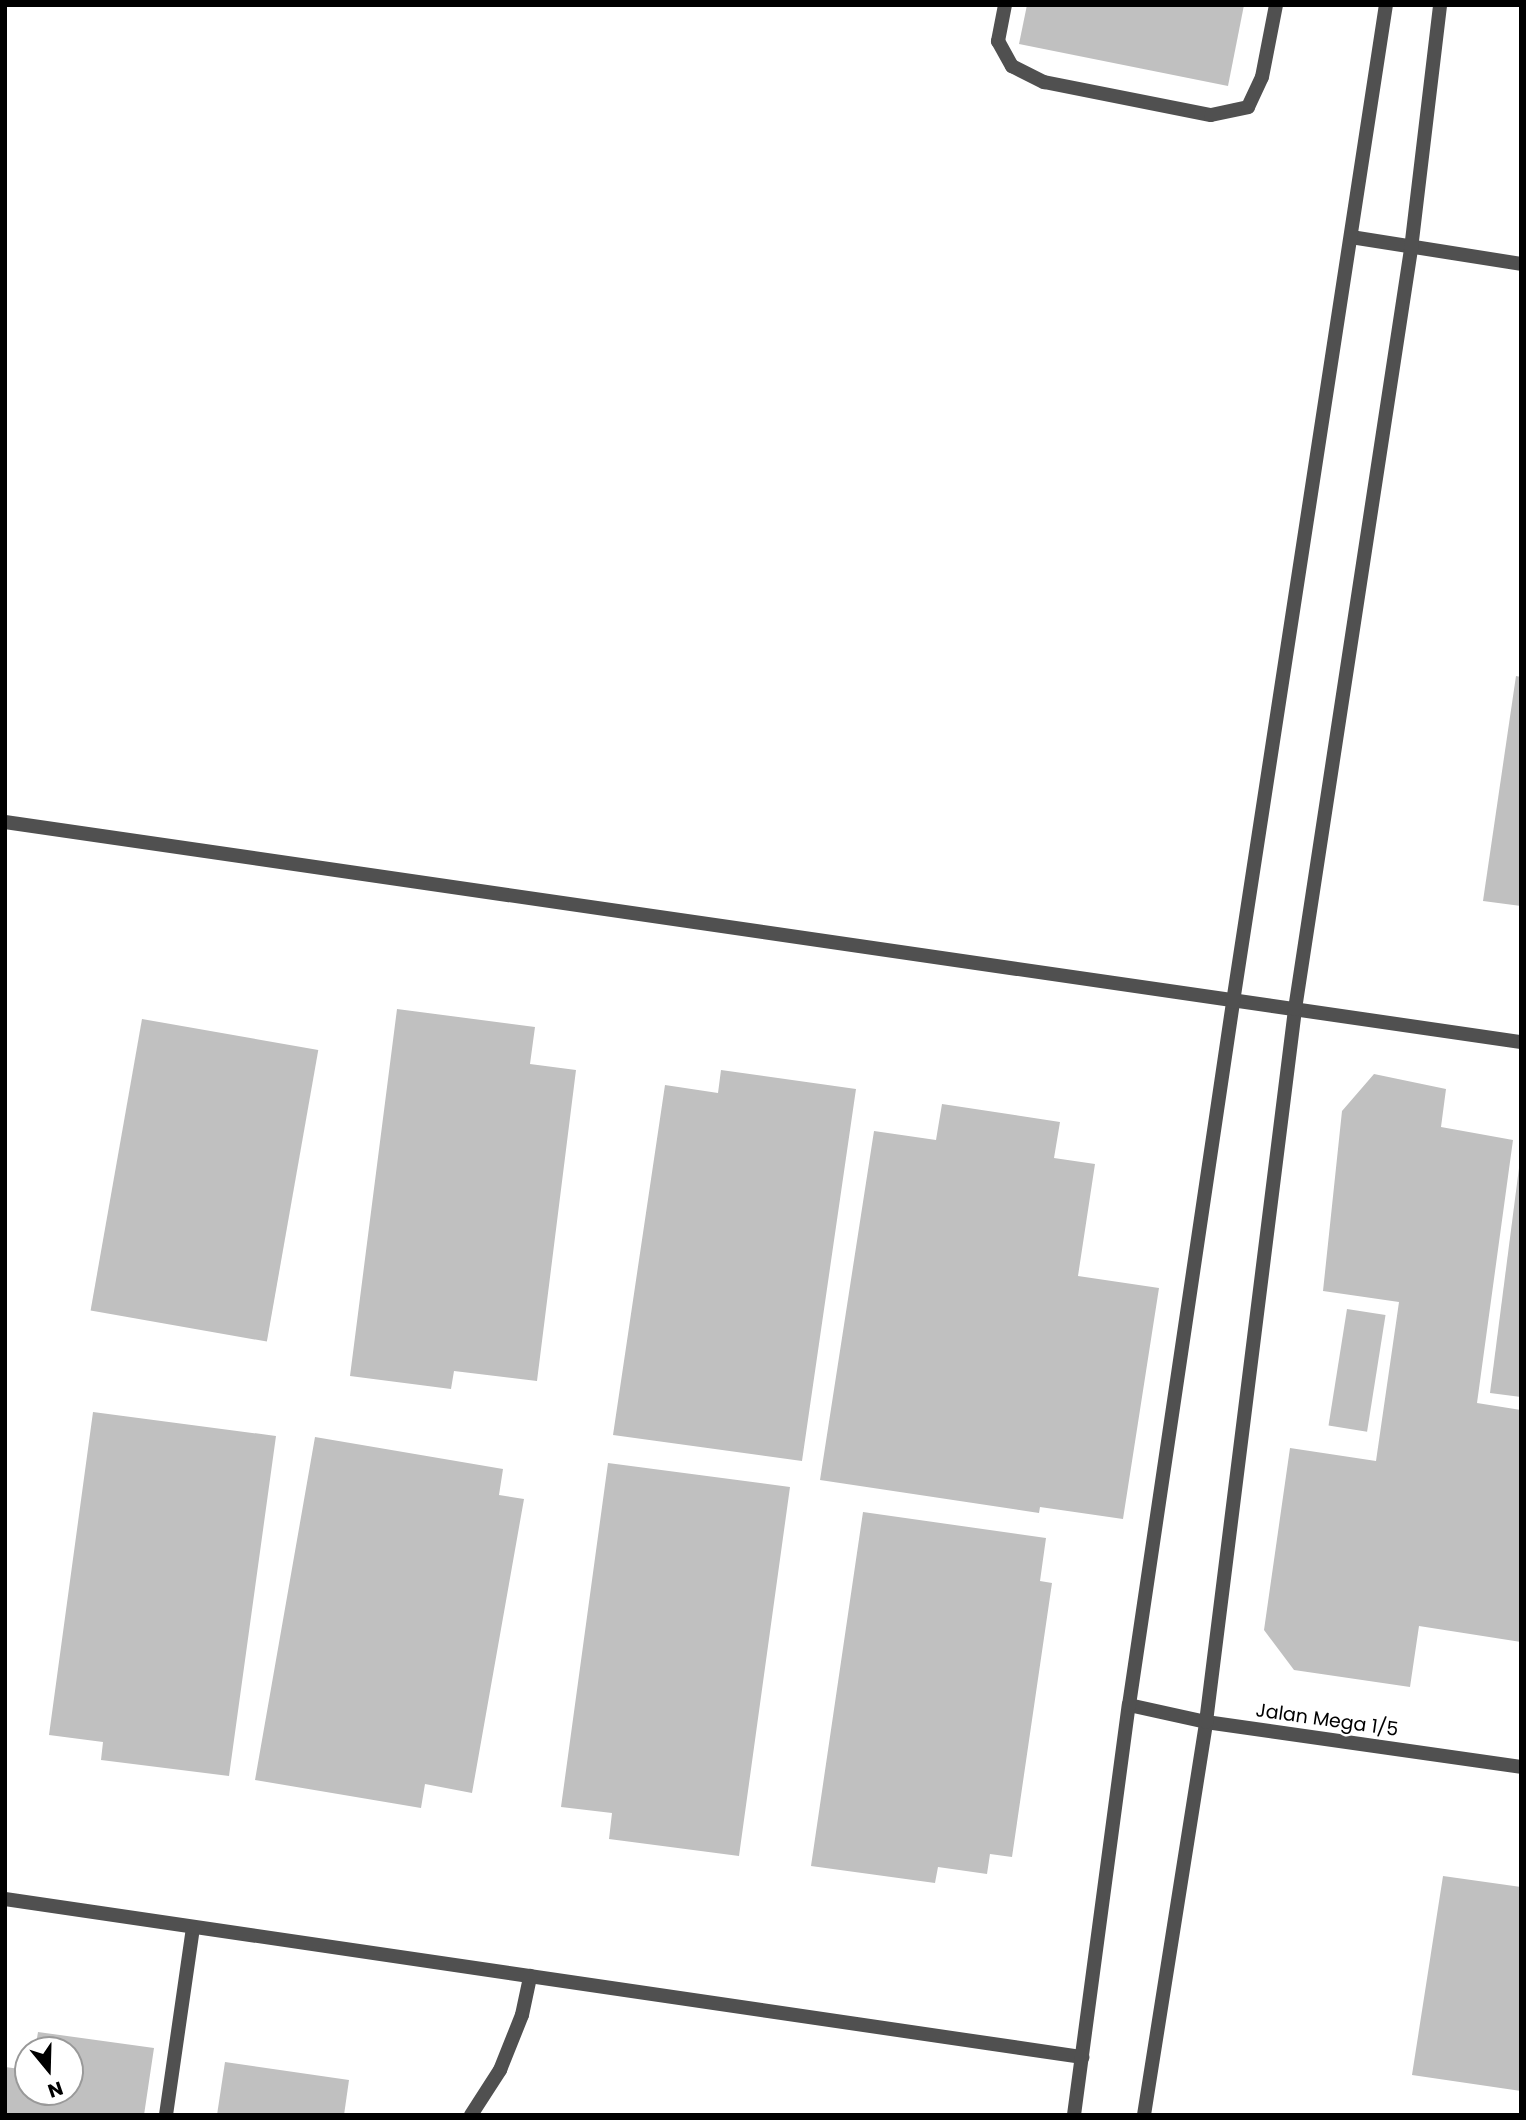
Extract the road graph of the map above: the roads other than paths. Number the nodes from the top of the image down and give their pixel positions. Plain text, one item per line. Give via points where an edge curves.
1 (1005, 5) edge
2 (1276, 5) edge
3 (1386, 5) edge
4 (1440, 5) edge
5 (1351, 237) junction
6 (1411, 248) junction
7 (1521, 264) edge
8 (5, 822) edge
9 (1233, 1002) junction
10 (1295, 1009) junction
11 (1521, 1042) edge
12 (1129, 1705) junction
13 (1206, 1722) junction
14 (1521, 1767) edge
15 (5, 1899) edge
16 (193, 1927) junction
17 (530, 1976) junction
18 (1082, 2057) junction
19 (166, 2115) edge
20 (471, 2115) edge
21 (1074, 2115) edge
22 (1144, 2115) edge

1 - 2 street via 998,41 1012,66 1044,82 1211,115 1248,107 1262,77
3 - 5 street
4 - 6 street
5 - 6 street
5 - 9 street
6 - 7 street
6 - 10 street
8 - 9 street
9 - 10 street
9 - 12 street
10 - 11 street
10 - 13 street
12 - 13 street, Jalan Mega 1/5
12 - 18 street
13 - 14 street, Jalan Mega 1/5
13 - 22 street
15 - 16 street
16 - 17 street
16 - 19 street
17 - 18 street
17 - 20 street via 522,2015 500,2070
18 - 21 street

